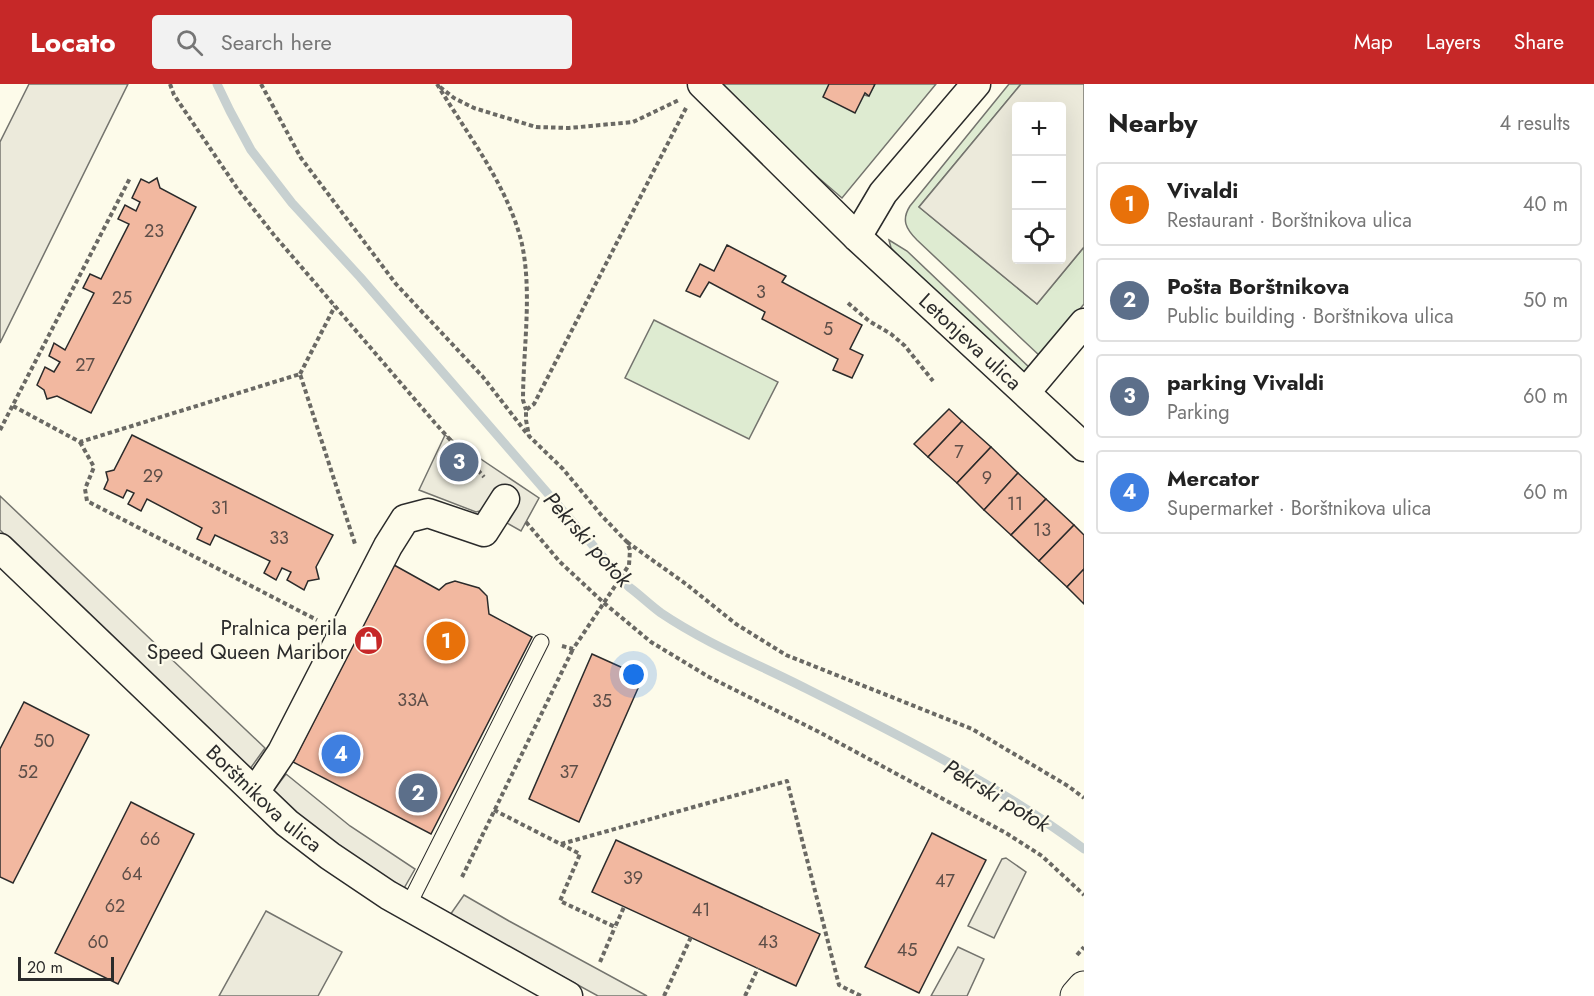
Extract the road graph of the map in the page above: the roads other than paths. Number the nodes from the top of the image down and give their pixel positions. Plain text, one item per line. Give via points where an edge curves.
1 (976, 84) edge
2 (700, 86) edge
3 (857, 237) junction
4 (1084, 323) edge
5 (1026, 392) junction
6 (1084, 447) edge
7 (505, 499) road end
8 (0, 548) edge
9 (541, 642) road end
10 (255, 792) junction
11 (408, 906) junction
12 (1084, 988) edge
13 (568, 996) edge
14 (1077, 996) edge

1 - 3 street via 884,193
2 - 3 street, Letonjeva ulica
3 - 5 street, Letonjeva ulica
4 - 5 street
5 - 6 street, Letonjeva ulica
7 - 10 street via 484,532 428,513 405,519 282,752
8 - 10 street, Borštnikova ulica
9 - 11 lane
10 - 11 street, Borštnikova ulica via 330,856
11 - 13 street, Borštnikova ulica
12 - 14 street

